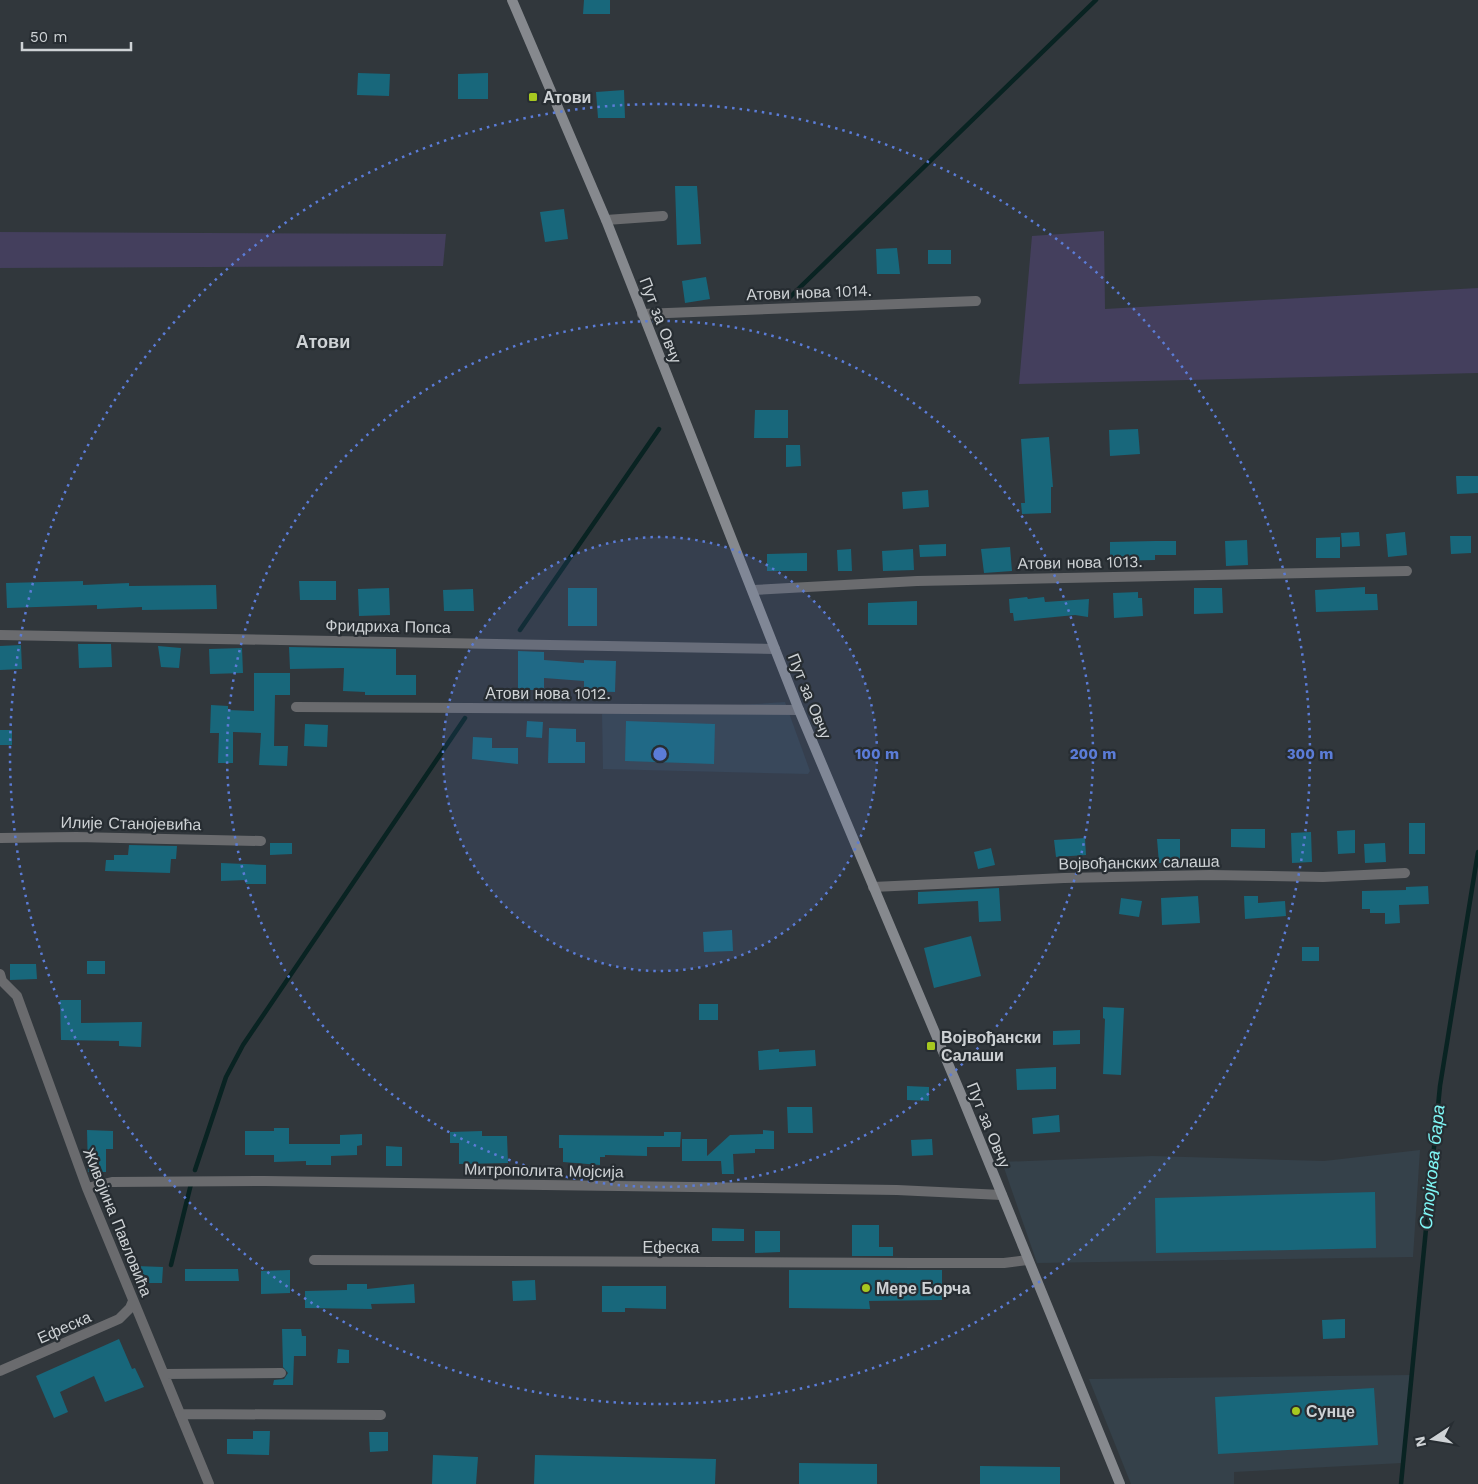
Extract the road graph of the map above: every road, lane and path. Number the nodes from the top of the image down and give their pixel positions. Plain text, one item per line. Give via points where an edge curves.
1 (512, 0) edge
2 (663, 216) dead end
3 (606, 220) junction
4 (976, 301) dead end
5 (642, 314) junction
6 (1407, 571) dead end
7 (753, 590) junction
8 (0, 635) edge
9 (776, 649) junction
10 (296, 706) dead end
11 (799, 710) junction
12 (0, 838) edge
13 (261, 841) dead end
14 (1405, 873) dead end
15 (873, 887) junction
16 (0, 974) edge
17 (87, 1188) junction
18 (1002, 1195) junction
19 (314, 1260) dead end
20 (1027, 1260) junction
21 (133, 1301) junction
22 (0, 1370) edge
23 (281, 1372) dead end
24 (164, 1374) junction
25 (180, 1414) junction
26 (381, 1415) dead end
27 (209, 1484) edge
28 (1120, 1484) edge

1 - 3 street, Пут за Овчу
2 - 3 street
3 - 5 street, Пут за Овчу
4 - 5 street, Атови нова 1014.
5 - 7 street, Пут за Овчу
6 - 7 street, Атови нова 1013. via 917,581
7 - 9 street, Пут за Овчу
8 - 9 street, Фридриха Попса
9 - 11 street, Пут за Овчу
10 - 11 street, Атови нова 1012.
11 - 15 street, Пут за Овчу
12 - 13 street, Илије Станојевића
14 - 15 street, Војвођанских салаша via 1323,877 1064,878
15 - 18 street, Пут за Овчу
16 - 17 street, Живојина Павловића via 2,981 17,996
17 - 18 street, Митрополита Мојсија via 112,1182 266,1181 897,1190
17 - 21 street, Живојина Павловића
18 - 20 street, Пут за Овчу
19 - 20 street, Ефеска via 1004,1263
20 - 28 street, Пут за Овчу
21 - 22 street, Ефеска via 119,1319
21 - 24 street, Живојина Павловића
23 - 24 street
24 - 25 street, Живојина Павловића
25 - 26 street
25 - 27 street, Живојина Павловића

